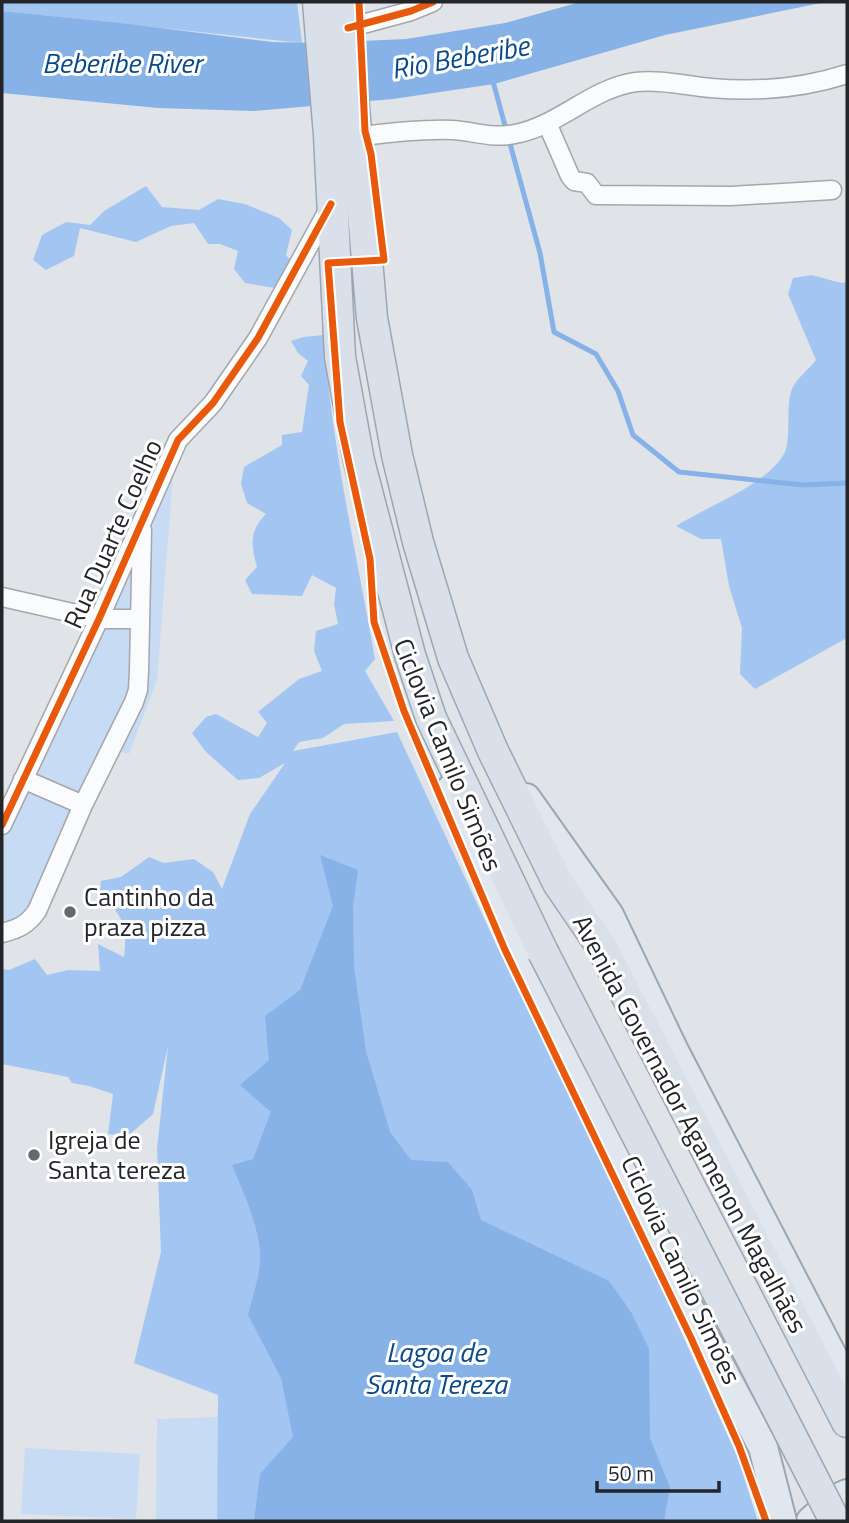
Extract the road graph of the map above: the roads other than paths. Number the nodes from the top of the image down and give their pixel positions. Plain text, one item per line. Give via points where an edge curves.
1 (318, 2) edge
2 (433, 2) edge
3 (341, 27) edge
4 (847, 74) edge
5 (547, 122) junction
6 (347, 134) junction
7 (832, 191) dead end
8 (331, 204) junction
9 (142, 520) junction
10 (2, 597) edge
11 (99, 619) junction
12 (139, 619) junction
13 (431, 718) junction
14 (493, 751) junction
15 (23, 779) junction
16 (83, 805) junction
17 (2, 825) edge
18 (2, 933) edge
19 (847, 1384) edge
20 (847, 1422) edge
21 (847, 1494) edge
22 (782, 1521) edge
23 (811, 1521) edge
24 (835, 1521) edge

1 - 3 highway, Avenida Governador Agamenon Magalhães
2 - 3 street
3 - 6 highway, Avenida Governador Agamenon Magalhães
4 - 5 street via 811,84 752,90 637,82 591,97
5 - 6 street via 505,135 451,130
5 - 7 street via 570,176 587,183 596,195
6 - 8 highway, Avenida Governador Agamenon Magalhães
6 - 14 highway, Avenida Governador Agamenon Magalhães via 372,318 397,455 453,658
8 - 9 street, Rua Duarte Coelho via 257,338 213,403 178,440
8 - 13 highway, Avenida Governador Agamenon Magalhães via 340,357 359,461
9 - 11 street, Rua Duarte Coelho
9 - 12 street, Rua Duarte Coelho
10 - 11 street
11 - 12 street
11 - 15 street, Rua Duarte Coelho
12 - 16 street, Rua Duarte Coelho via 138,690
13 - 22 main road, Avenida Governador Agamenon Magalhães via 455,799 483,867 689,1308 763,1447
13 - 24 highway, Avenida Governador Agamenon Magalhães, bridge via 543,952
14 - 19 main road, Avenida Governador Agamenon Magalhães via 609,915 674,1051
14 - 20 highway, Avenida Governador Agamenon Magalhães via 558,883 601,946
15 - 16 street
15 - 17 street, Rua Duarte Coelho
16 - 18 street, Rua Duarte Coelho via 37,911 29,923
21 - 23 main road

